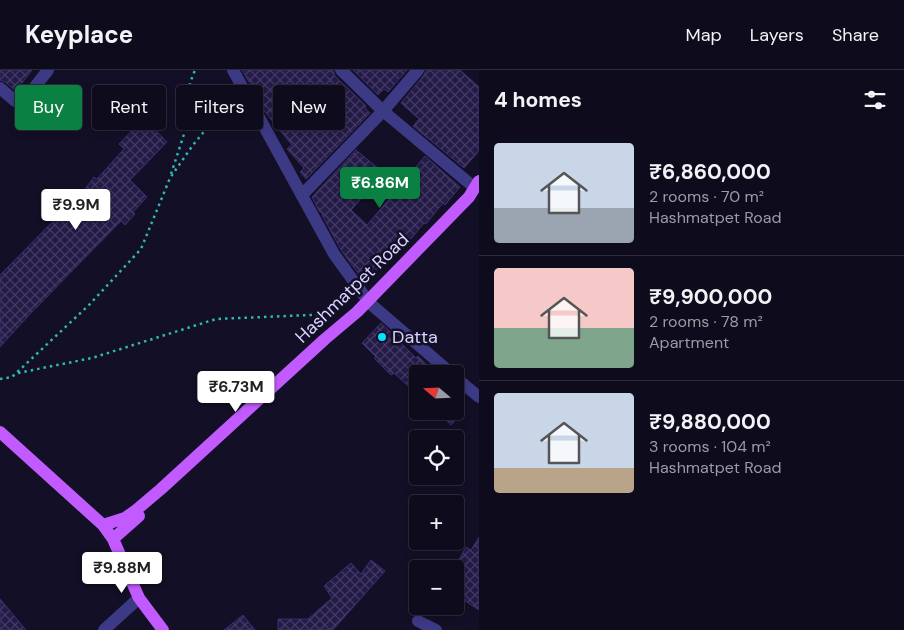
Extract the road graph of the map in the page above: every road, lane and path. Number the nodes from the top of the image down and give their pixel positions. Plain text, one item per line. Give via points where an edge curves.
1 (48, 70) edge
2 (195, 70) edge
3 (233, 70) edge
4 (341, 70) edge
5 (418, 70) edge
6 (242, 85) edge
7 (0, 88) edge
8 (383, 111) junction
9 (263, 123) edge
10 (206, 130) edge
11 (170, 178) junction
12 (478, 188) edge
13 (302, 195) junction
14 (371, 304) junction
15 (357, 312) junction
16 (442, 365) edge
17 (16, 374) junction
18 (0, 379) edge
19 (464, 385) edge
20 (479, 398) edge
21 (0, 432) edge
22 (104, 525) junction
23 (113, 538) junction
24 (139, 598) junction
25 (418, 621) dead end
26 (104, 630) edge
27 (163, 630) edge
28 (436, 630) edge

1 - 7 street via 24,101 15,101
2 - 11 path via 190,82 187,125
3 - 6 street
4 - 8 street
5 - 8 street
8 - 12 street
8 - 13 street
9 - 13 street
10 - 11 path
11 - 17 path via 141,249 89,305
12 - 14 main road, Hashmatpet Road
13 - 14 street via 334,254
14 - 15 main road, Hashmatpet Road
14 - 16 street
14 - 23 main road, Hashmatpet Road via 258,412
15 - 17 path via 216,319 92,358
15 - 22 main road, Hashmatpet Road via 135,511
17 - 18 path
19 - 20 street
21 - 22 main road
22 - 23 main road
23 - 24 main road
24 - 26 street
24 - 27 main road
25 - 28 street

